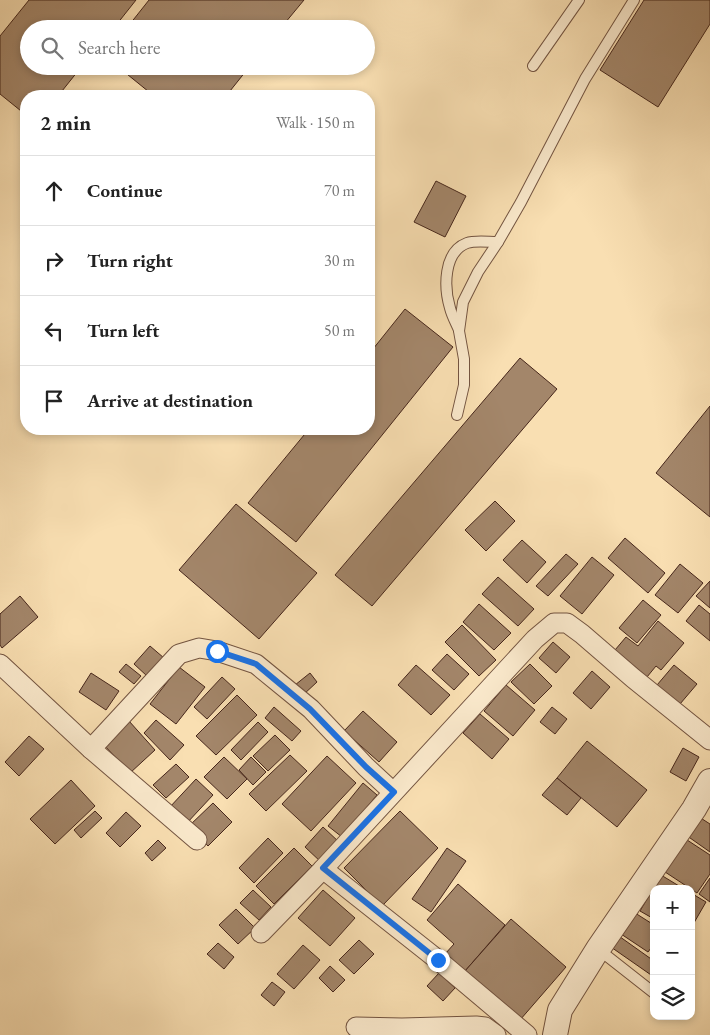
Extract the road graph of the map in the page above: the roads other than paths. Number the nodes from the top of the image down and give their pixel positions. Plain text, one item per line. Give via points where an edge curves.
1 (579, 0) edge
2 (634, 0) edge
3 (533, 66) dead end
4 (498, 242) junction
5 (460, 331) junction
6 (457, 415) dead end
7 (0, 664) edge
8 (710, 740) edge
9 (91, 749) junction
10 (710, 781) edge
11 (394, 792) junction
12 (197, 840) dead end
13 (323, 868) junction
14 (260, 933) dead end
15 (598, 948) junction
16 (650, 991) edge
17 (356, 1027) dead end
18 (496, 1035) edge
19 (527, 1035) edge
20 (554, 1035) edge

1 - 3 lane
2 - 4 lane via 585,79
4 - 5 lane via 463,302
4 - 5 lane via 469,242 459,247 451,257 446,282 450,309
5 - 6 lane via 464,385
7 - 9 street
8 - 11 street via 582,634 567,623 554,622
9 - 11 street via 179,654 199,648 256,664 310,709
9 - 12 street
10 - 15 street
11 - 13 street
13 - 14 street
13 - 19 street
15 - 16 lane
15 - 20 street via 560,1010
17 - 18 street via 476,1026 485,1027

